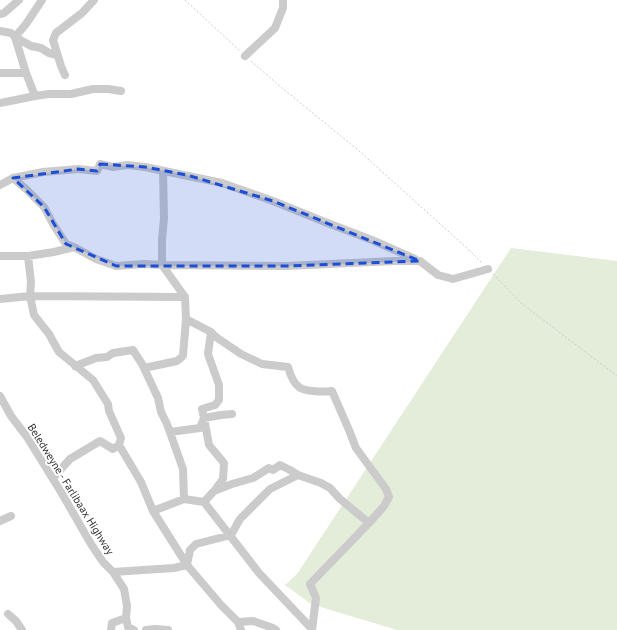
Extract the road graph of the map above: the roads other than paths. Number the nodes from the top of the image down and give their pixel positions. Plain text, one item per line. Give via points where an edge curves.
1 (19, 0) edge
2 (42, 0) edge
3 (94, 0) edge
4 (283, 0) edge
5 (0, 14) edge
6 (0, 31) edge
7 (15, 37) junction
8 (57, 54) junction
9 (245, 56) road end
10 (0, 73) edge
11 (26, 73) junction
12 (66, 75) dead end
13 (121, 91) dead end
14 (35, 96) junction
15 (0, 103) edge
16 (163, 170) junction
17 (13, 178) junction
18 (0, 185) edge
19 (74, 247) junction
20 (0, 256) edge
21 (28, 256) junction
22 (420, 261) junction
23 (162, 266) junction
24 (488, 269) road end
25 (30, 296) junction
26 (185, 297) junction
27 (0, 299) edge
28 (186, 319) junction
29 (211, 332) junction
30 (75, 366) junction
31 (144, 368) junction
32 (0, 396) edge
33 (232, 414) dead end
34 (204, 418) junction
35 (170, 432) junction
36 (120, 445) junction
37 (298, 475) junction
38 (53, 478) junction
39 (214, 491) junction
40 (184, 499) junction
41 (204, 502) junction
42 (153, 511) junction
43 (11, 516) dead end
44 (0, 522) edge
45 (369, 523) junction
46 (230, 535) junction
47 (187, 565) junction
48 (113, 572) junction
49 (8, 614) dead end
50 (126, 618) junction
51 (238, 622) junction
52 (312, 629) edge
53 (22, 630) edge
54 (111, 630) edge
55 (134, 630) edge
56 (146, 630) edge
57 (168, 630) edge
58 (242, 630) edge
59 (276, 630) edge

1 - 5 street
2 - 7 street
3 - 8 street via 56,33 53,40
4 - 9 street via 284,8 275,28
6 - 7 street via 11,33
7 - 8 street via 31,46
7 - 11 street
8 - 12 street
10 - 11 street
11 - 14 street
13 - 14 street via 93,89 71,94
14 - 15 street
16 - 17 street via 100,164 97,171 78,169
16 - 22 street via 222,183 273,201
16 - 23 street
17 - 18 street
17 - 19 street via 44,207 66,244
19 - 21 street
19 - 23 street via 116,266
20 - 21 street
21 - 25 street
22 - 23 street via 287,266
22 - 24 street via 438,275 453,279
23 - 26 street
25 - 26 street
25 - 27 street
25 - 30 street via 34,314 59,352
26 - 28 street
28 - 29 street
28 - 31 street via 183,356 177,361
29 - 34 street via 208,354 219,385 219,400 215,405 202,409
29 - 45 street via 241,354 262,364 288,367 293,380 300,388 319,392 332,391 356,448 390,497
30 - 31 street via 113,353 133,350
30 - 36 street via 93,380 108,404 121,438
31 - 35 street
32 - 38 street, Beledweyne - Farlibaax Highway
33 - 34 street
34 - 35 street via 200,428
34 - 39 street via 209,445 224,463 223,479
35 - 40 street via 183,469
36 - 38 street via 113,449 100,441 70,459
36 - 42 street via 141,482
37 - 39 street via 280,466 273,470 269,468 253,478
37 - 45 street via 330,488
37 - 46 street via 270,489 240,519
38 - 48 street, Beledweyne - Farlibaax Highway via 103,562
39 - 41 street
40 - 41 street
40 - 42 street
41 - 46 street
42 - 47 street
43 - 44 street
45 - 52 street via 310,584 316,598
46 - 47 street via 196,544 190,550
46 - 52 street via 258,573
47 - 48 street, Beledweyne - Farlibaax Highway
47 - 51 street
48 - 50 street via 124,589 128,606
49 - 53 street
50 - 54 street via 112,623
50 - 55 street via 128,627
51 - 58 street
51 - 59 street via 253,621
56 - 57 street

